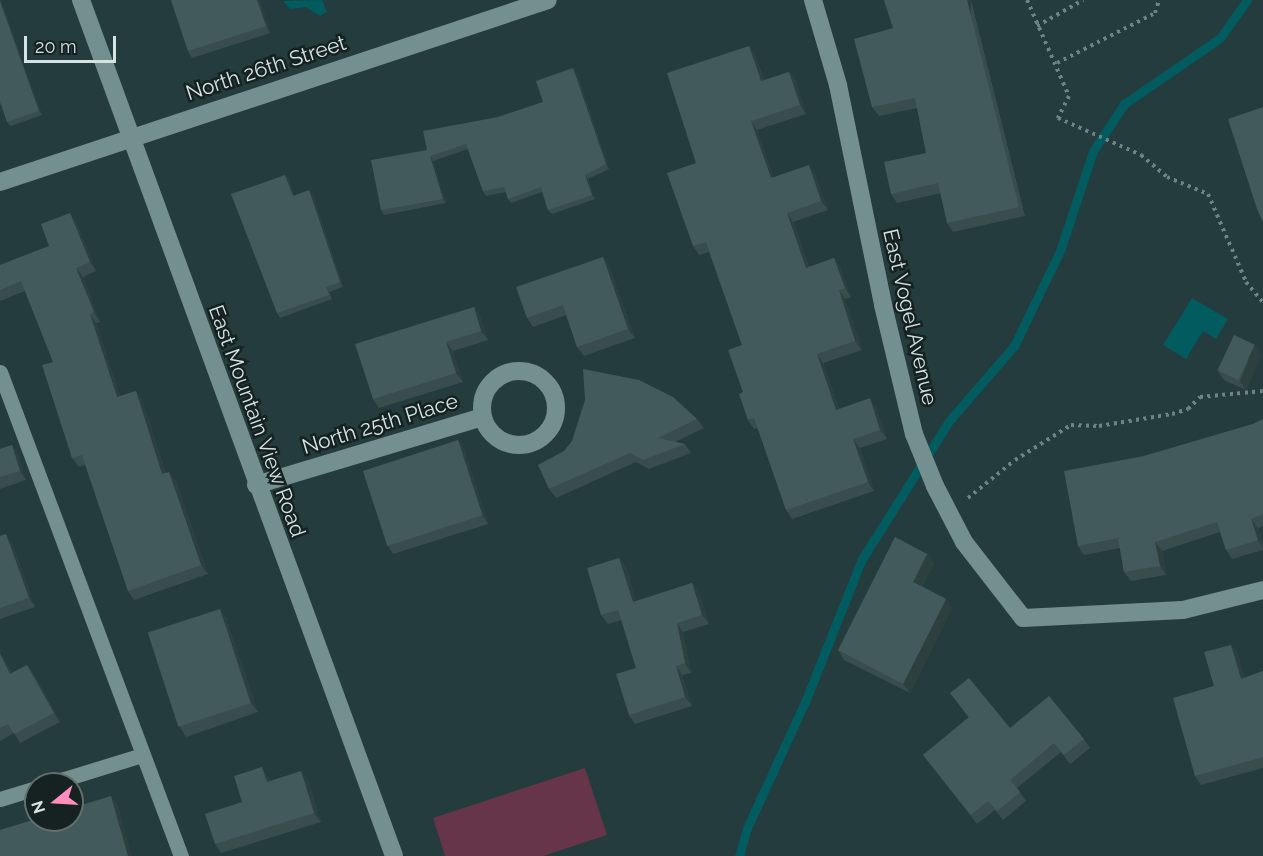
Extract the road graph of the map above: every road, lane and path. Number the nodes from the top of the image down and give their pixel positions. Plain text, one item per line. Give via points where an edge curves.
1 (81, 0) edge
2 (548, 0) edge
3 (813, 0) edge
4 (1027, 0) edge
5 (1083, 0) edge
6 (1159, 0) edge
7 (1037, 26) junction
8 (1057, 63) junction
9 (130, 137) junction
10 (0, 182) edge
11 (1263, 302) edge
12 (0, 372) edge
13 (1263, 391) edge
14 (483, 417) junction
15 (256, 485) junction
16 (948, 513) junction
17 (1263, 590) edge
18 (142, 754) junction
19 (84, 773) edge
20 (24, 792) edge
21 (0, 799) edge
22 (181, 856) edge
23 (394, 856) edge

1 - 9 street, East Mountain View Road
2 - 9 street, North 26th Street
3 - 16 street, East Vogel Avenue via 838,85 914,434
4 - 7 path
5 - 7 path
6 - 8 path via 1155,13
7 - 8 path
8 - 11 path via 1069,96 1058,118 1142,155 1167,177 1208,194 1246,282
9 - 10 street, North 26th Street
9 - 15 street, East Mountain View Road
12 - 18 lane
13 - 16 path via 1200,397 1188,409 1172,414 1099,426 1071,425 1015,460
14 - 14 street, North 25th Place via 501,442 516,446 532,444 545,436 554,423 554,393 544,380 530,372 500,376 488,387 482,401
14 - 15 street, North 25th Place
15 - 23 street, East Mountain View Road
16 - 17 street, East Vogel Avenue via 964,542 1023,618 1183,610
18 - 19 lane
18 - 22 lane
20 - 21 lane

